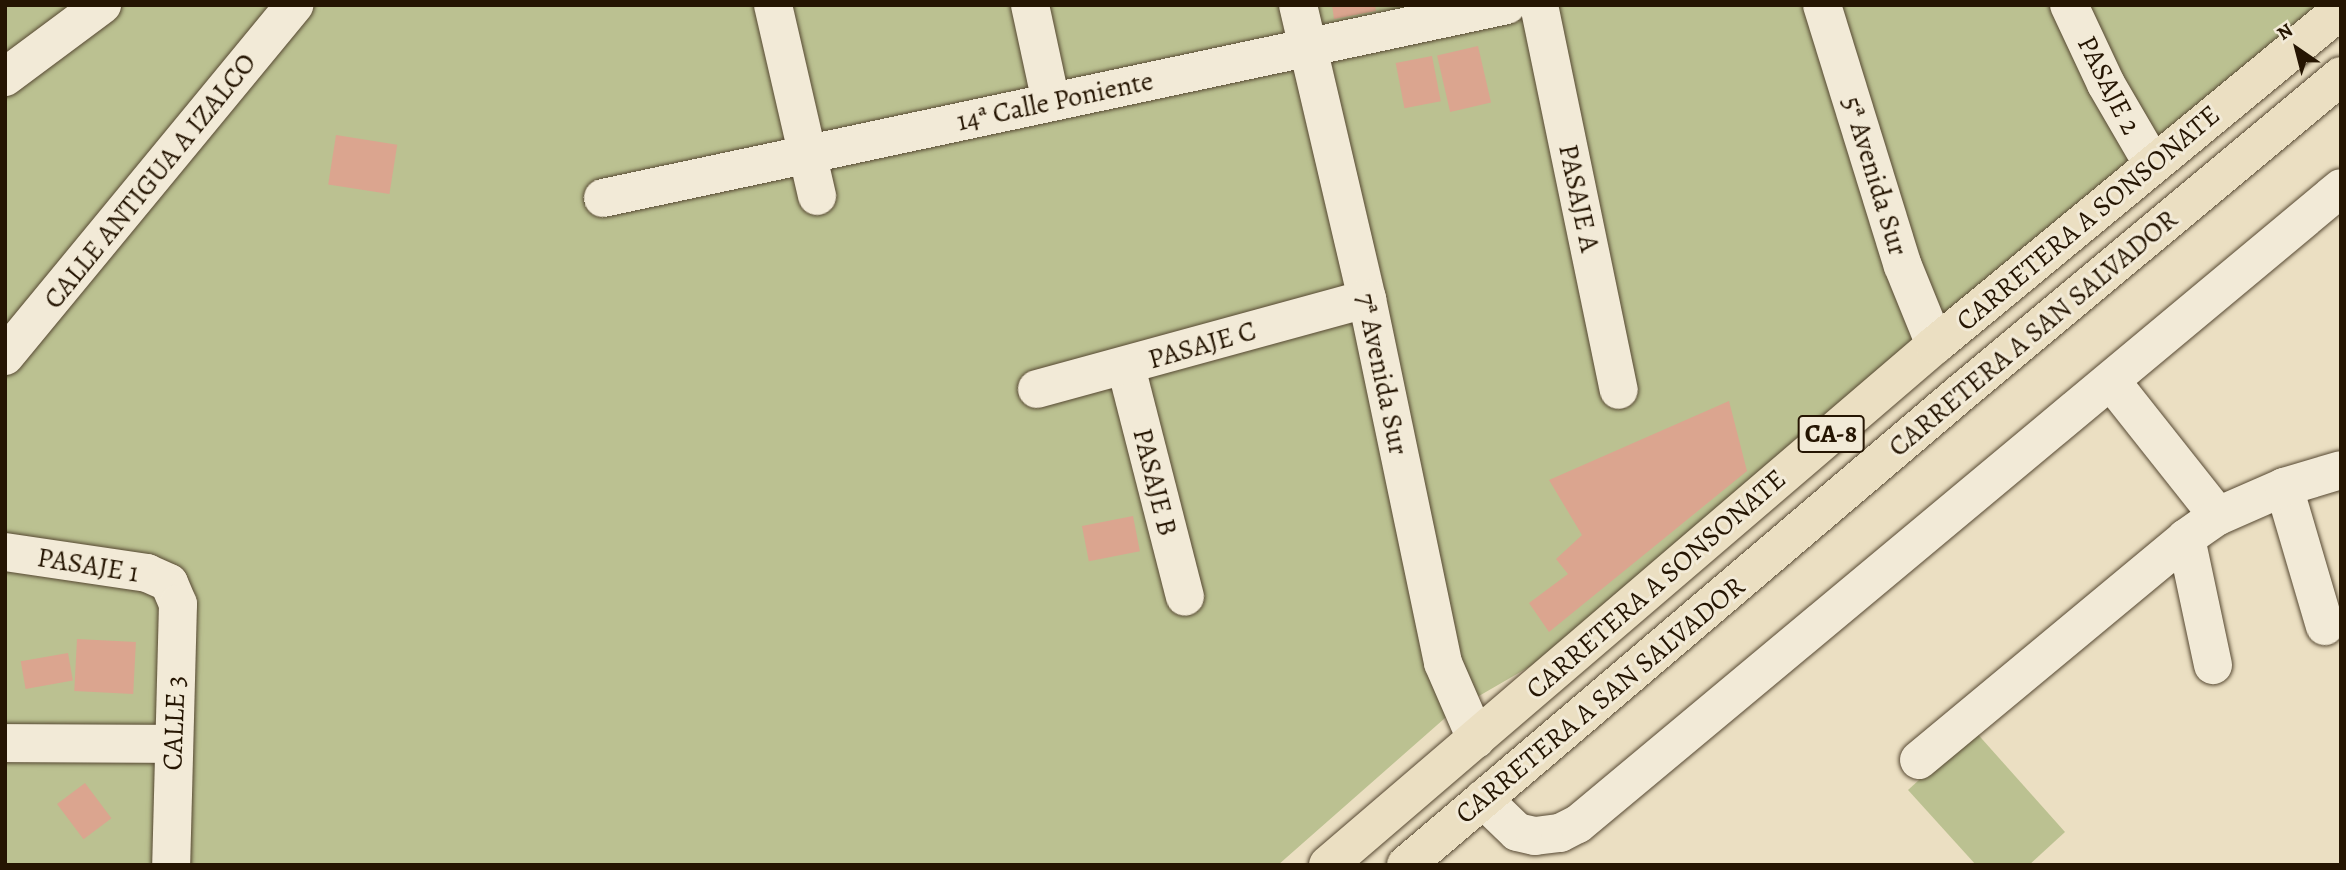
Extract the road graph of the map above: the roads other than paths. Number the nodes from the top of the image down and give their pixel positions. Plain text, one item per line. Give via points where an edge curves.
1 (102, 5) edge
2 (294, 5) edge
3 (774, 5) edge
4 (1030, 5) edge
5 (1298, 5) edge
6 (1507, 5) edge
7 (1539, 5) edge
8 (1822, 5) edge
9 (2069, 5) edge
10 (2325, 14) edge
11 (1308, 48) junction
12 (2341, 76) edge
13 (5, 77) edge
14 (1051, 102) junction
15 (807, 154) junction
16 (2152, 163) junction
17 (2341, 188) edge
18 (817, 196) dead end
19 (603, 198) dead end
20 (1367, 299) junction
21 (1935, 345) junction
22 (5, 356) edge
23 (1126, 367) junction
24 (2111, 381) junction
25 (1037, 389) dead end
26 (1619, 390) dead end
27 (2341, 470) edge
28 (2284, 487) junction
29 (2218, 516) junction
30 (2186, 538) junction
31 (5, 552) edge
32 (169, 583) joint
33 (1185, 597) dead end
34 (2325, 626) dead end
35 (2213, 665) dead end
36 (1476, 739) junction
37 (5, 743) edge
38 (173, 744) junction
39 (1919, 761) dead end
40 (1483, 799) junction
41 (1440, 852) edge
42 (171, 865) edge
43 (1328, 865) edge
44 (1406, 865) edge

1 - 13 street
2 - 22 street, CALLE ANTIGUA A IZALCO
3 - 15 street
4 - 14 street
5 - 11 street, 7ª Avenida Sur
6 - 11 street, 14ª Calle Poniente
7 - 26 street, PASAJE A
8 - 21 street, 5ª Avenida Sur via 1903,266
9 - 16 street, PASAJE 2 via 2106,84
10 - 16 highway, CARRETERA A SONSONATE / CA-8
11 - 14 street, 14ª Calle Poniente
11 - 20 street, 7ª Avenida Sur
12 - 40 highway, CARRETERA A SAN SALVADOR / CA-8
14 - 15 street, 14ª Calle Poniente
15 - 18 street
15 - 19 street, 14ª Calle Poniente
16 - 21 highway, CARRETERA A SONSONATE / CA-8
17 - 24 street
20 - 23 street, PASAJE C
20 - 36 street, 7ª Avenida Sur via 1443,663
21 - 36 highway, CARRETERA A SONSONATE / CA-8
23 - 25 street, PASAJE C
23 - 33 street, PASAJE B
24 - 29 street
24 - 40 street via 1577,824 1549,834 1517,832
27 - 28 street
28 - 29 street
28 - 34 street
29 - 30 street
30 - 35 street
30 - 39 street
31 - 32 street, PASAJE 1 via 147,573
32 - 38 street, CALLE 3 via 178,604
36 - 43 highway, CARRETERA A SONSONATE / CA-8
37 - 38 street
38 - 42 street, CALLE 3
40 - 41 highway, CARRETERA A SAN SALVADOR / CA-8
41 - 44 highway, CARRETERA A SAN SALVADOR / CA-8

